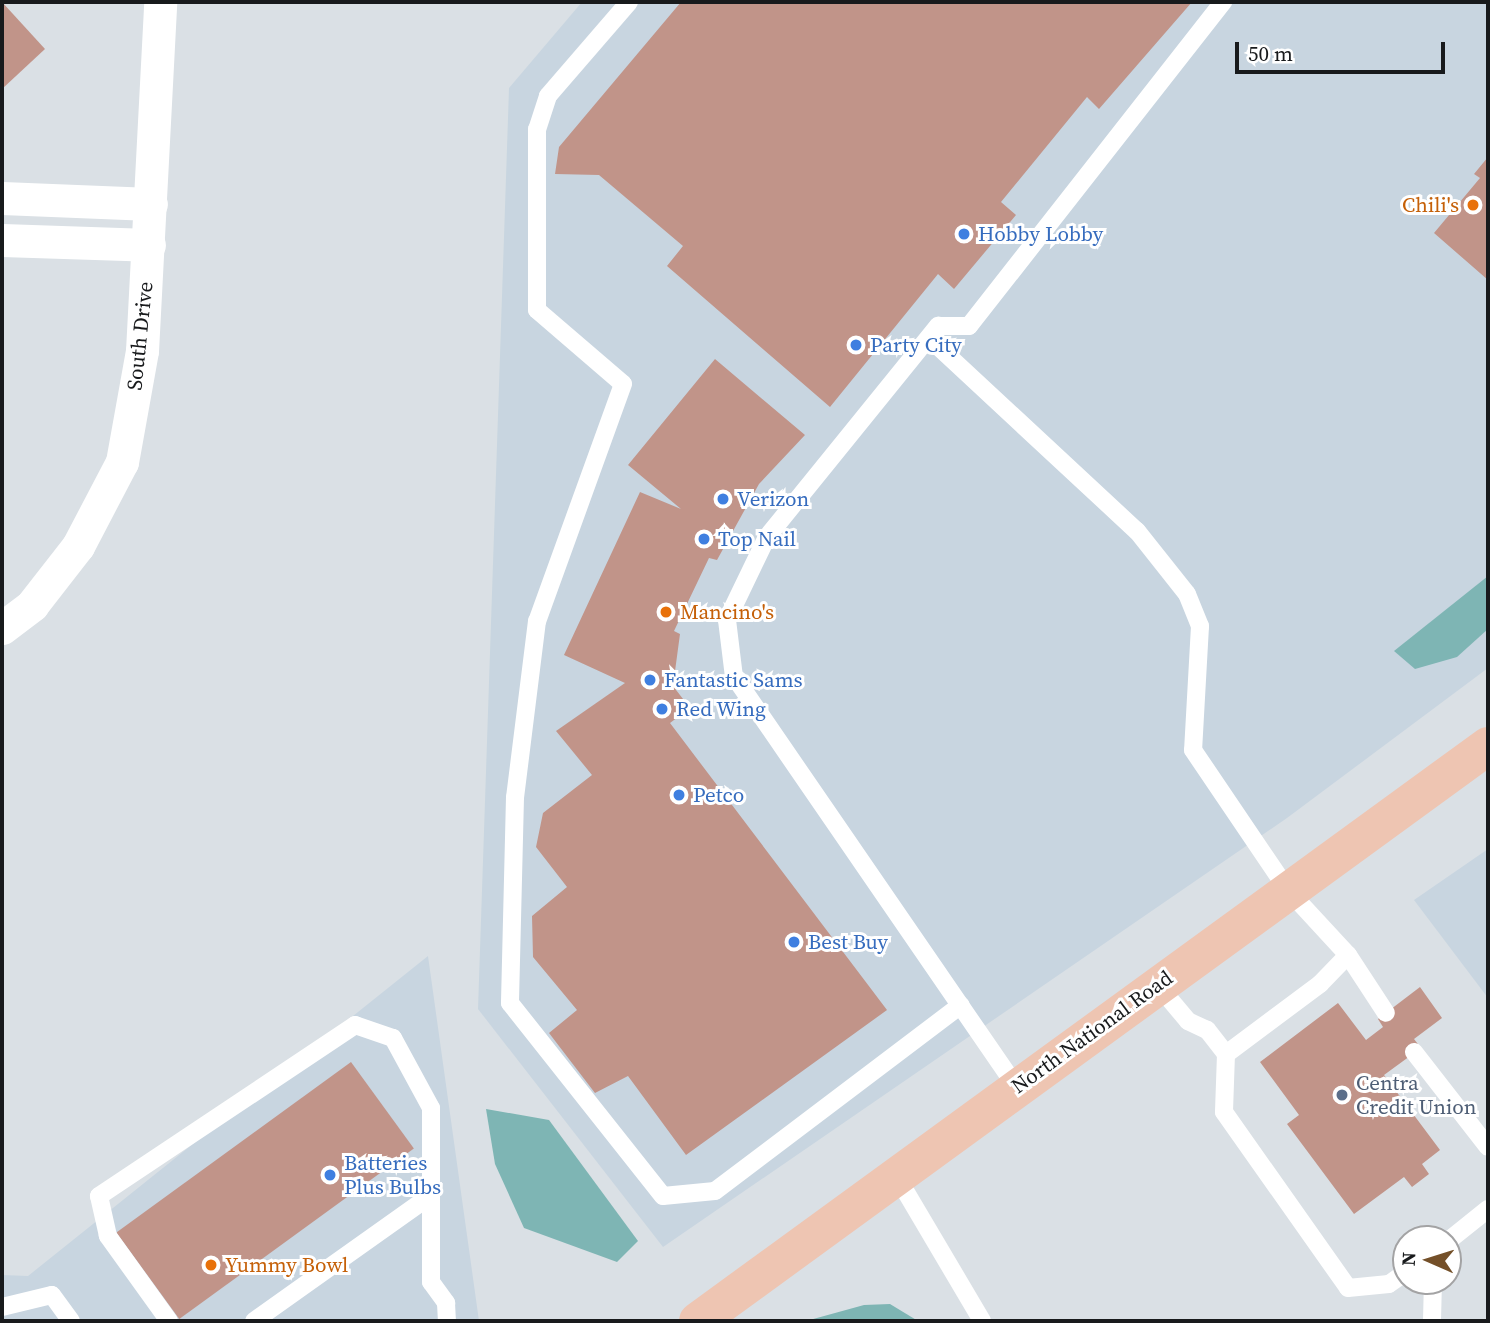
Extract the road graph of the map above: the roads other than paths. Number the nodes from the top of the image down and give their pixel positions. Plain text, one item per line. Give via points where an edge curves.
1 (160, 2) edge
2 (629, 2) edge
3 (1223, 2) edge
4 (2, 198) edge
5 (151, 205) junction
6 (2, 240) edge
7 (149, 245) junction
8 (929, 338) junction
9 (2, 628) edge
10 (1488, 746) edge
11 (1287, 889) junction
12 (1348, 955) junction
13 (1157, 984) junction
14 (961, 1005) junction
15 (1386, 1013) dead end
16 (1414, 1052) dead end
17 (1226, 1054) junction
18 (1017, 1088) junction
19 (1488, 1147) edge
20 (897, 1177) junction
21 (430, 1195) junction
22 (1488, 1209) edge
23 (1462, 1230) edge
24 (1392, 1282) edge
25 (1433, 1295) edge
26 (2, 1307) edge
27 (71, 1321) edge
28 (169, 1321) edge
29 (254, 1321) edge
30 (447, 1321) edge
31 (698, 1321) edge
32 (982, 1321) edge
33 (1432, 1321) edge

1 - 5 street, South Drive
2 - 14 lane via 548,96 537,129 537,310 624,384 537,621 515,797 510,1003 663,1196 715,1191
3 - 8 lane via 969,326 938,326
4 - 5 street
5 - 7 street, South Drive
6 - 7 street
7 - 9 street, South Drive via 142,351 122,462 78,546 32,605
8 - 11 lane via 1137,531 1188,594 1200,626 1193,750
8 - 14 lane via 767,537 727,620 734,677
10 - 11 main road, North National Road
11 - 12 lane
11 - 13 main road, North National Road
12 - 15 lane
12 - 17 lane via 1320,984
13 - 17 lane via 1188,1021 1208,1030
13 - 18 main road, North National Road
14 - 18 lane
16 - 19 lane
17 - 24 lane via 1224,1112 1348,1288
18 - 20 main road, North National Road
20 - 31 main road, North National Road
20 - 32 lane
21 - 28 lane via 431,1108 393,1038 355,1025 99,1196 108,1236
21 - 29 lane
21 - 30 lane via 431,1282 446,1303
22 - 23 lane
25 - 33 lane
26 - 27 lane via 52,1295

